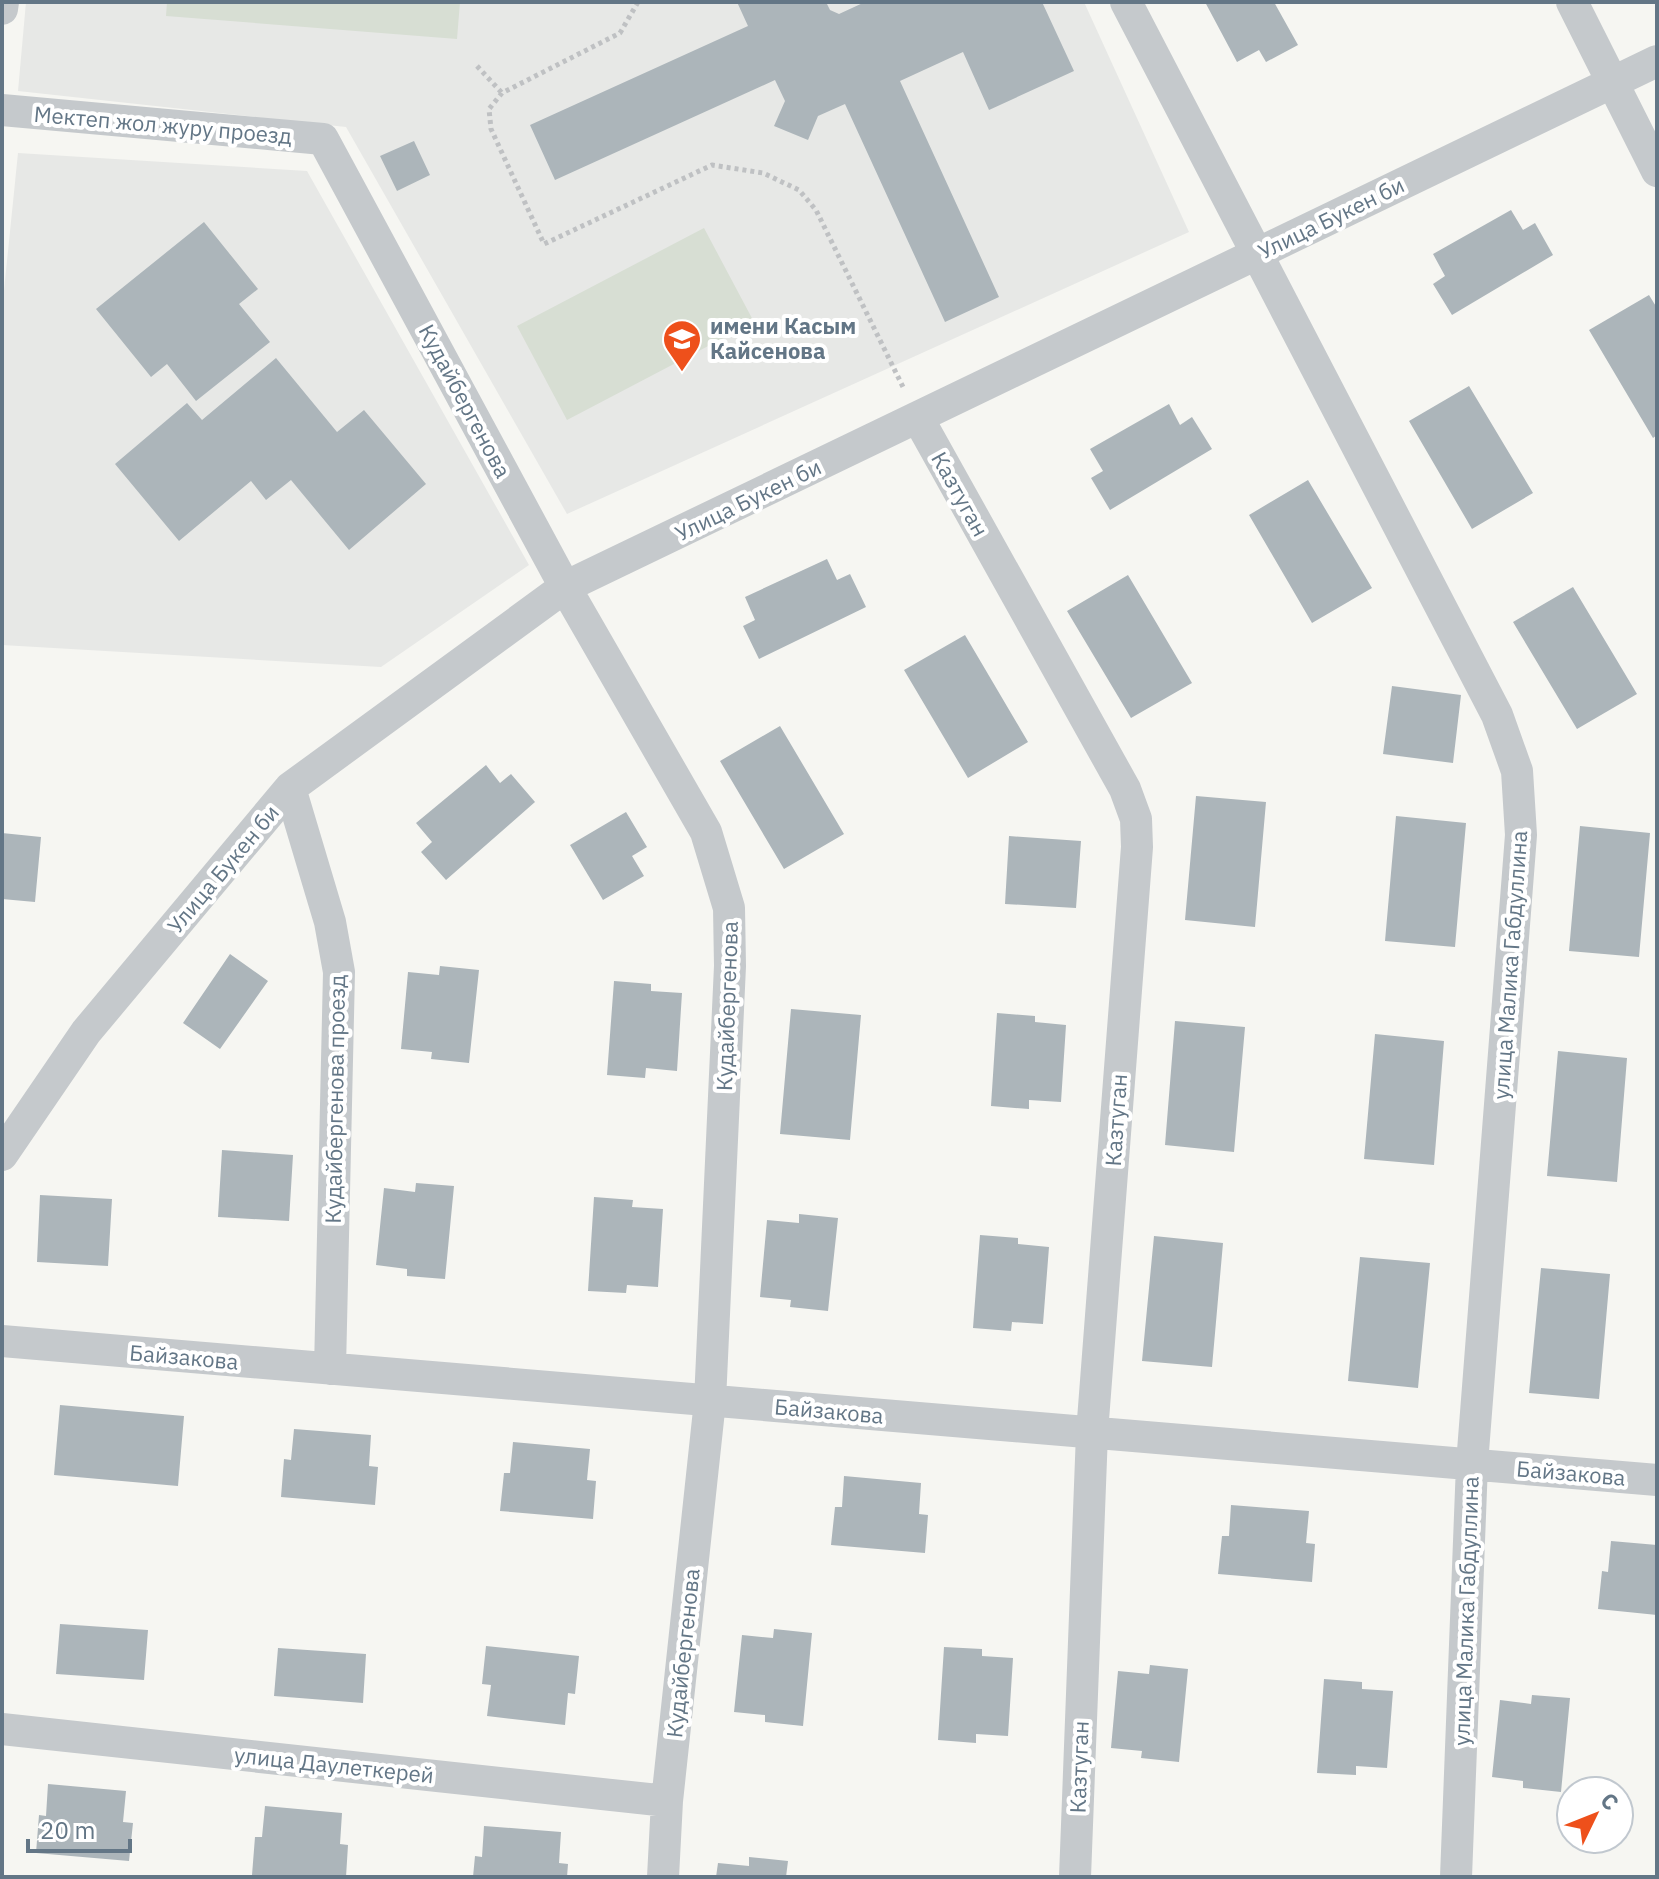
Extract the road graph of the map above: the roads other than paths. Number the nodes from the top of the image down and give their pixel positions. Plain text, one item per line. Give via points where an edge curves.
1 (3, 2) edge
2 (1126, 2) edge
3 (1572, 2) edge
4 (2, 9) edge
5 (1657, 61) edge
6 (1611, 83) junction
7 (2, 110) edge
8 (323, 139) joint
9 (1657, 171) edge
10 (1255, 255) junction
11 (918, 418) junction
12 (565, 587) junction
13 (290, 788) junction
14 (2, 1155) edge
15 (2, 1341) edge
16 (330, 1369) junction
17 (710, 1401) junction
18 (1092, 1433) junction
19 (1472, 1464) junction
20 (1657, 1480) edge
21 (2, 1729) edge
22 (667, 1801) junction
23 (663, 1877) edge
24 (1075, 1877) edge
25 (1456, 1877) edge

1 - 4 street
2 - 10 street, улица Малика Габдуллина
3 - 6 street
5 - 6 street, Улица Букен би
6 - 9 street
6 - 10 street, Улица Букен би
7 - 8 street, Мектеп жол журу проезд
8 - 12 street, Кудайбергенова
10 - 11 street, Улица Букен би
10 - 19 street, улица Малика Габдуллина via 1497,715 1517,771 1521,835
11 - 12 street, Улица Букен би
11 - 18 street, Казтуган via 1125,789 1136,819
12 - 13 street, Улица Букен би
12 - 17 street, Кудайбергенова via 706,832 729,908
13 - 14 street, Улица Букен би via 86,1032
13 - 16 street, Кудайбергенова проезд via 330,922 339,972
15 - 16 street, Байзакова
16 - 17 street, Байзакова
17 - 18 street, Байзакова
17 - 22 street, Кудайбергенова
18 - 19 street, Байзакова
18 - 24 street, Казтуган
19 - 20 street, Байзакова
19 - 25 street, улица Малика Габдуллина
21 - 22 street, улица Даулеткерей
22 - 23 street, Кудайбергенова

